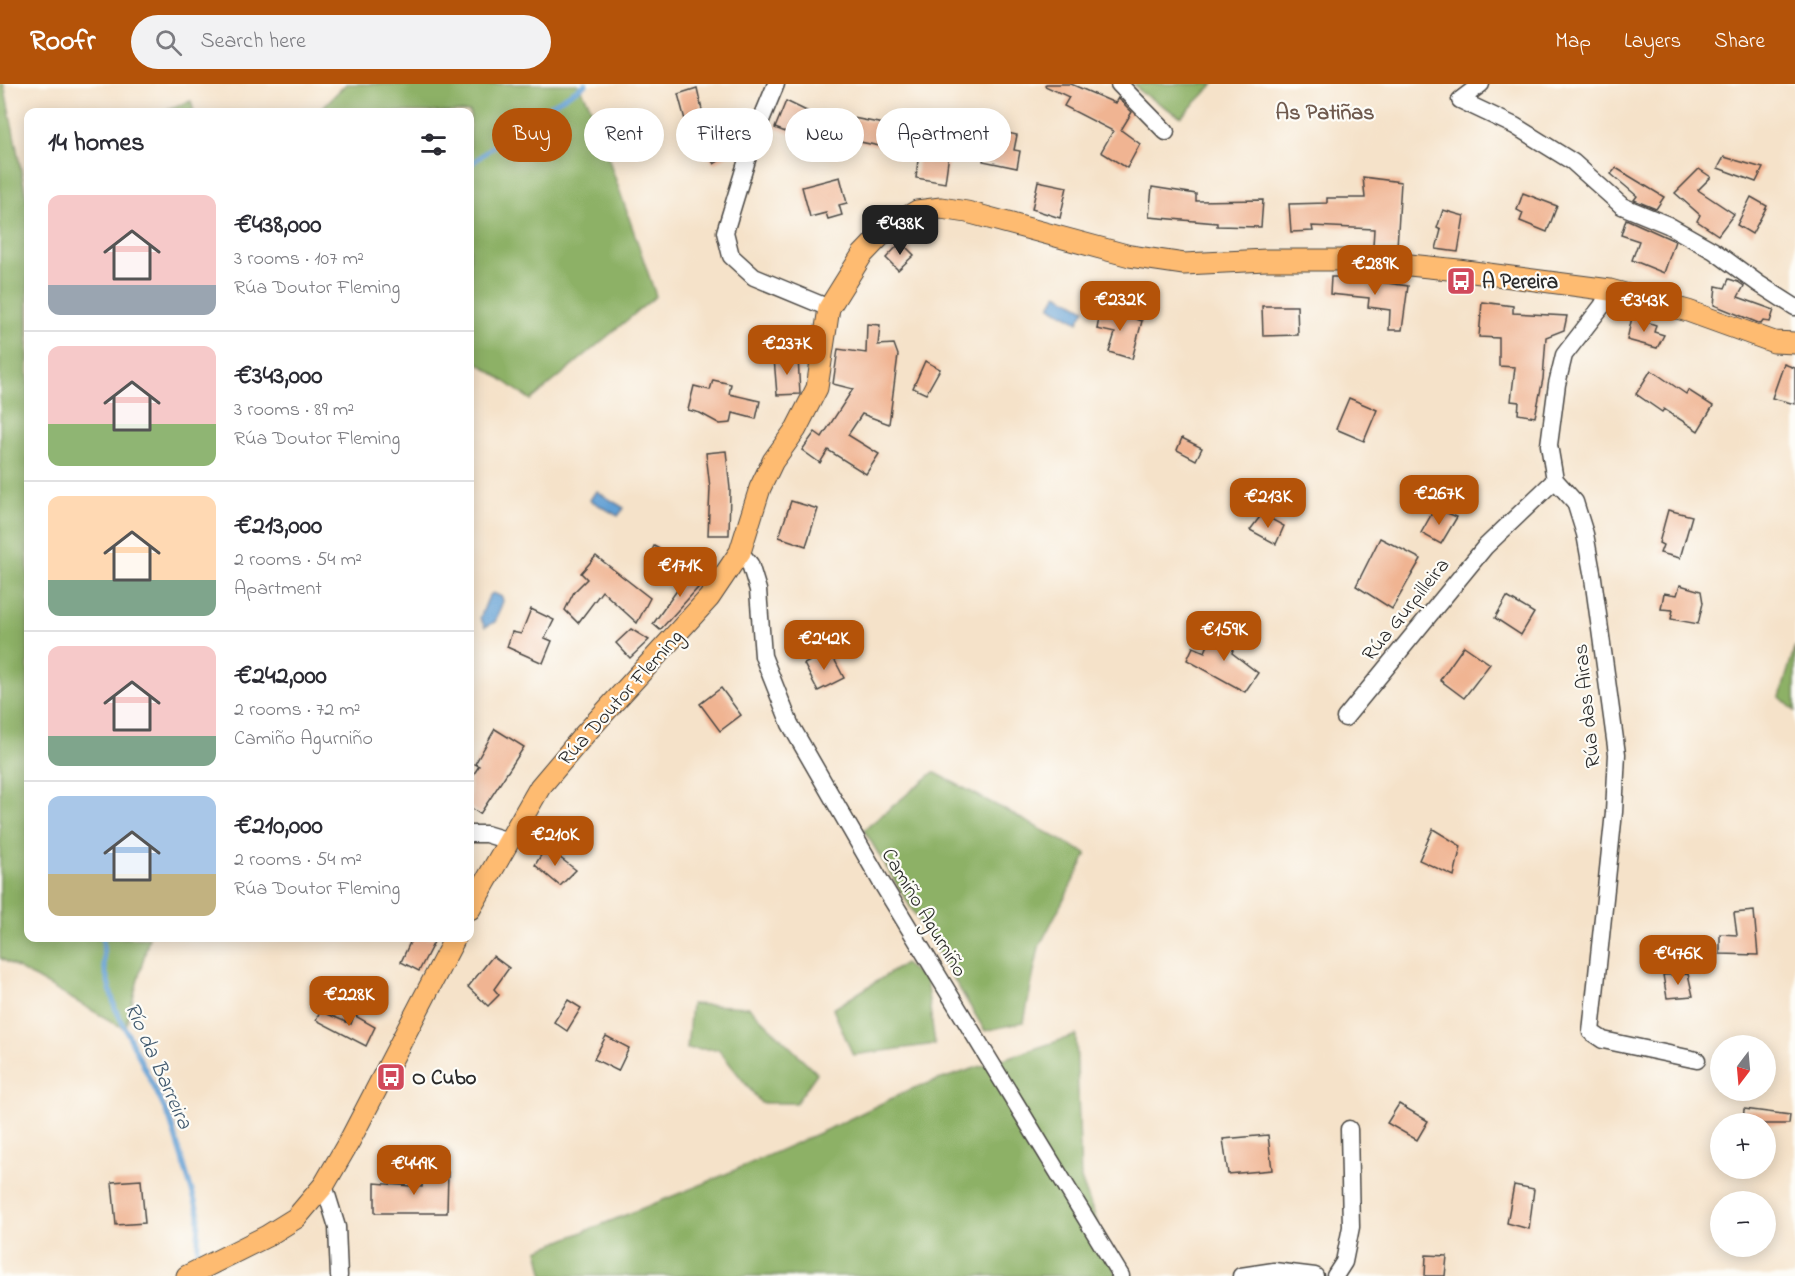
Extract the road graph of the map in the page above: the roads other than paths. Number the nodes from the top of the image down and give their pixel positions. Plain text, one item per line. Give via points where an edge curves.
1 (777, 84) edge
2 (1119, 84) edge
3 (1481, 84) edge
4 (1166, 132) dead end
5 (1610, 290) junction
6 (1795, 307) edge
7 (829, 308) junction
8 (1795, 343) edge
9 (1555, 480) junction
10 (740, 552) junction
11 (1345, 718) dead end
12 (474, 834) edge
13 (509, 841) junction
14 (474, 902) edge
15 (452, 942) edge
16 (1697, 1060) dead end
17 (1349, 1129) dead end
18 (324, 1185) junction
19 (187, 1276) edge
20 (339, 1276) edge
21 (1121, 1276) edge
22 (1240, 1276) edge
23 (1315, 1276) edge
24 (1335, 1276) edge

1 - 7 street via 754,137 725,232 730,256 754,277
2 - 4 street
3 - 6 street via 1460,100 1515,126 1573,162 1622,206 1668,225 1714,251
5 - 7 main road, Rúa Doutor Fleming via 1361,260 1184,264 1130,256 941,208 917,211 887,229 862,255
5 - 8 main road, Rúa Doutor Fleming via 1688,311 1774,342
5 - 9 street via 1564,355 1549,445
7 - 10 main road, Rúa Doutor Fleming via 817,388 760,488
9 - 11 street, Rúa Gurpilleira via 1485,547
9 - 16 street, Rúa das Airas via 1575,502 1585,534 1617,754 1591,1032 1603,1040
10 - 13 main road, Rúa Doutor Fleming via 709,598 540,787
10 - 21 street, Camiño Agurniño via 750,564 758,590 764,656 790,724 880,882
12 - 13 street
13 - 14 main road, Rúa Doutor Fleming
15 - 18 main road
17 - 24 street via 1351,1227 1344,1262
18 - 19 main road via 296,1218
18 - 20 street via 337,1227
22 - 23 street via 1274,1272

